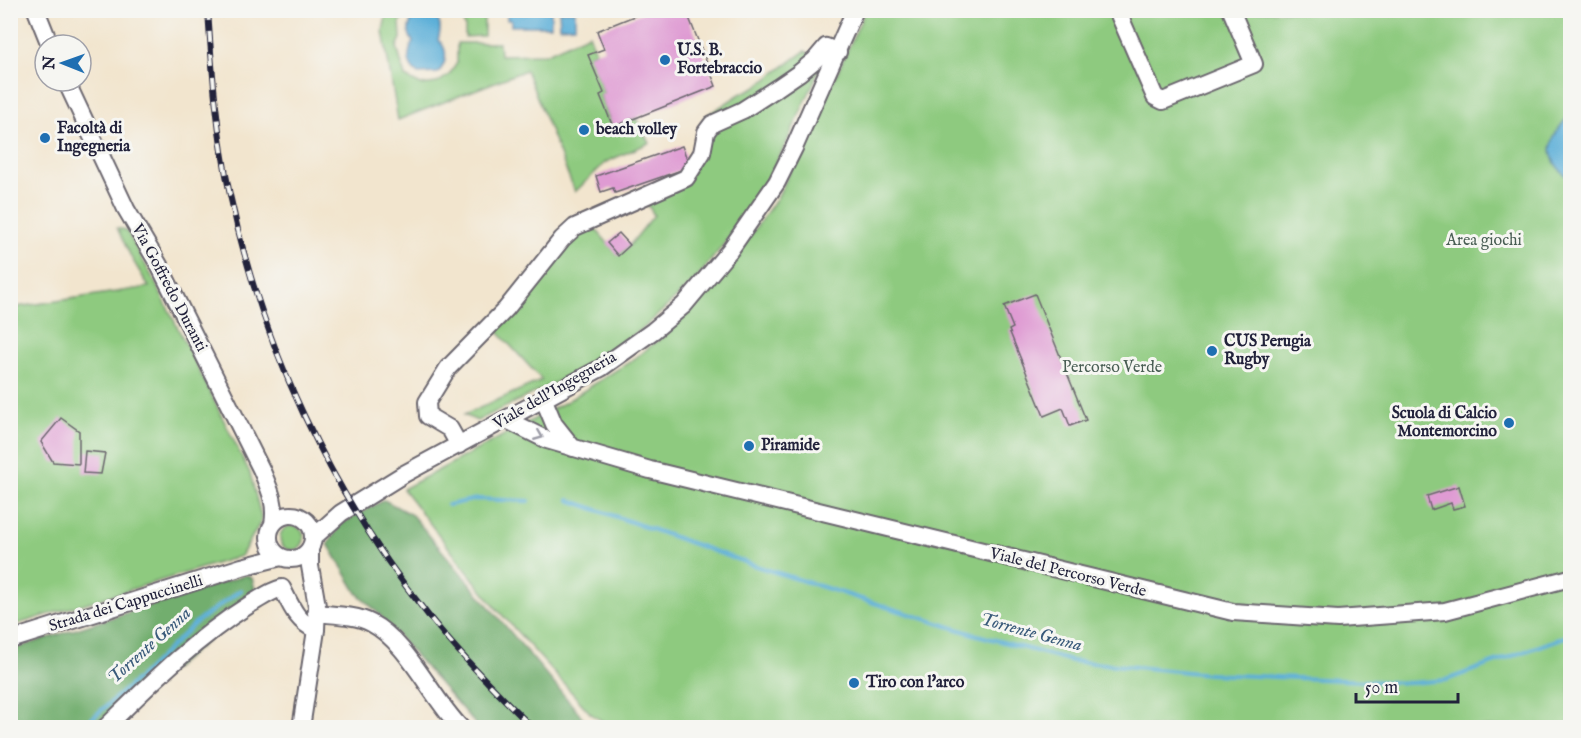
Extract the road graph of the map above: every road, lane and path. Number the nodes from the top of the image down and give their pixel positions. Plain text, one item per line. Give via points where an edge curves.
1 (36, 10) edge
2 (855, 10) edge
3 (1117, 10) edge
4 (1231, 10) edge
5 (45, 33) edge
6 (838, 52) junction
7 (72, 93) edge
8 (544, 400) junction
9 (507, 420) junction
10 (459, 445) junction
11 (573, 448) junction
12 (273, 496) junction
13 (341, 513) junction
14 (299, 516) junction
15 (271, 531) junction
16 (312, 543) junction
17 (287, 558) junction
18 (242, 567) junction
19 (1570, 578) edge
20 (312, 584) junction
21 (316, 622) junction
22 (10, 640) edge
23 (105, 728) edge
24 (301, 728) edge
25 (461, 728) edge

1 - 5 street
2 - 6 street, Viale dell'Ingegneria
3 - 4 street via 1155,97 1163,101 1254,64
6 - 8 street, Viale dell'Ingegneria via 777,182 709,277 653,331 601,368
6 - 10 street via 826,47 807,67 777,88 712,124 706,132 702,153 686,178 575,228 562,239 506,309 448,368 427,402 428,416 450,429
7 - 12 street, Via Goffredo Duranti via 126,209 206,356
8 - 9 street, Viale dell'Ingegneria
8 - 11 street via 554,424
9 - 10 street, Viale dell'Ingegneria
9 -> 11 street, Viale del Percorso Verde
10 - 13 street, Viale dell'Ingegneria
11 - 19 street, Viale del Percorso Verde via 894,531 1233,612 1338,619 1445,611
12 - 14 street, Via Goffredo Duranti
12 - 15 street, Via Goffredo Duranti
13 - 14 street, Viale dell'Ingegneria via 320,518
13 - 16 street, Viale dell'Ingegneria
14 - 15 street via 283,516
14 - 16 street via 311,526
15 - 17 street via 272,549
15 - 18 street
16 - 17 street via 306,554
16 - 20 street
17 - 18 street, Strada dei Cappuccinelli
17 - 20 street
18 - 22 street, Strada dei Cappuccinelli
20 - 21 street
21 - 23 street via 305,625 282,588 273,591 233,616 160,674
21 - 24 street
21 - 25 street via 334,615 369,622 390,635

